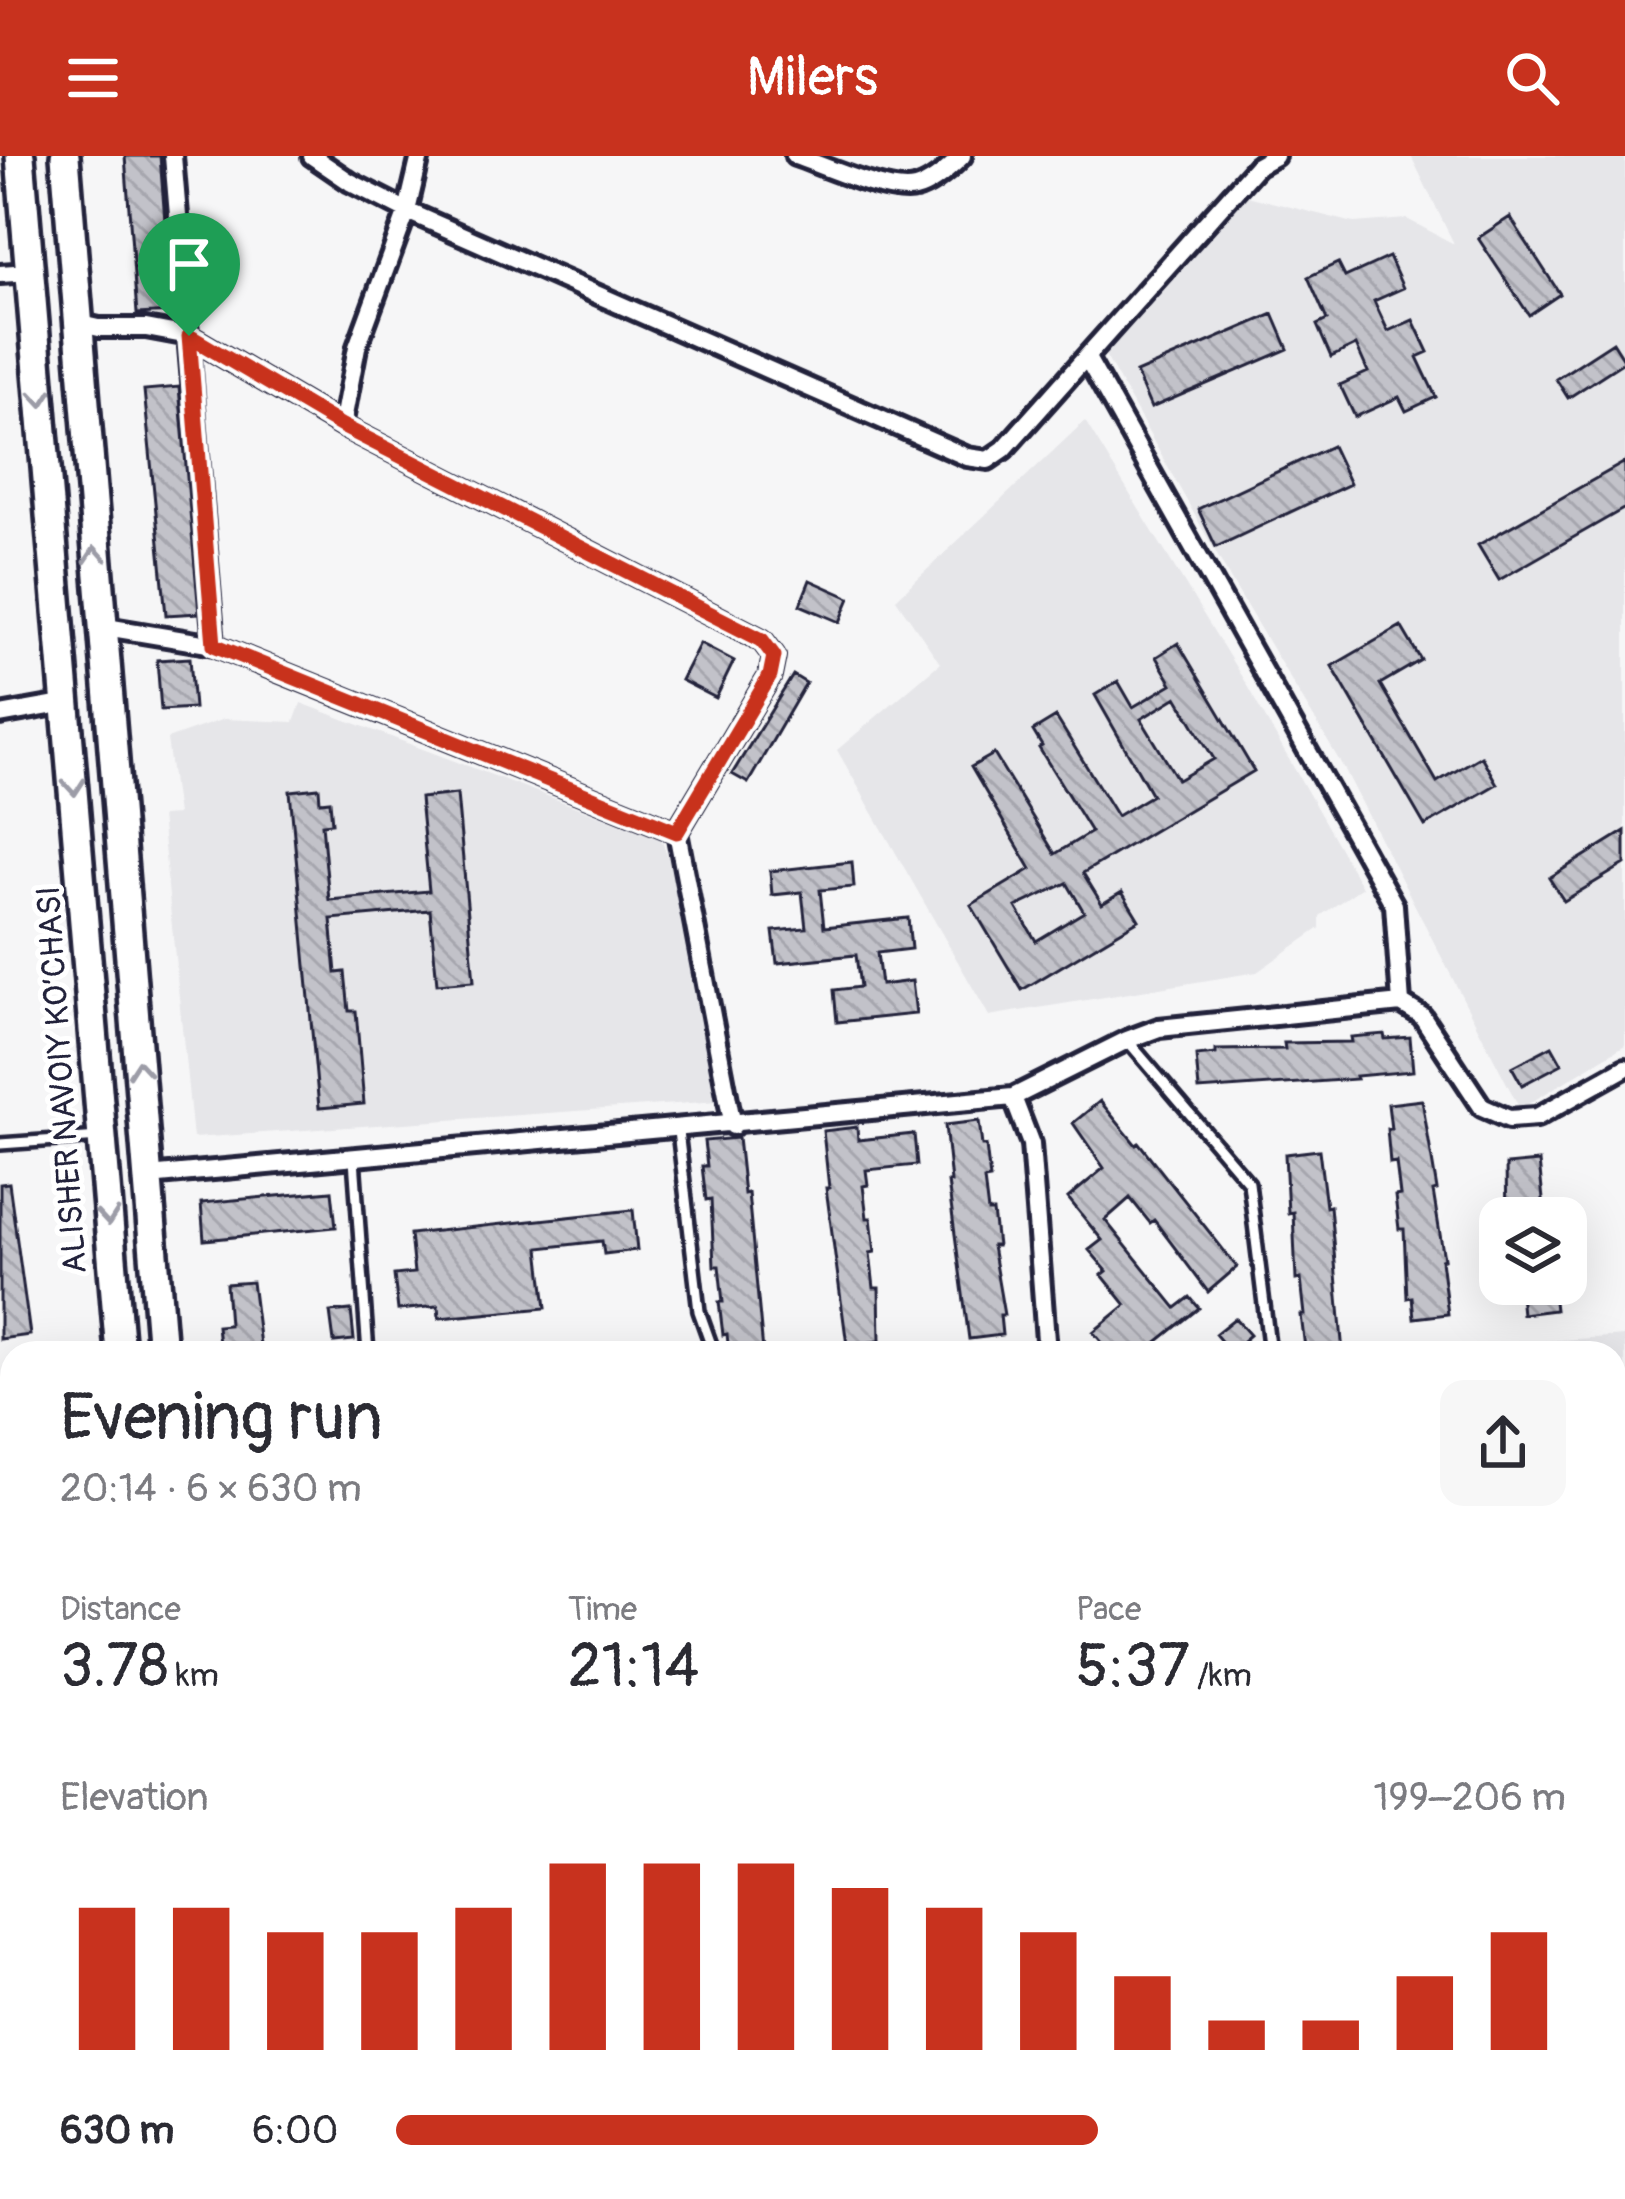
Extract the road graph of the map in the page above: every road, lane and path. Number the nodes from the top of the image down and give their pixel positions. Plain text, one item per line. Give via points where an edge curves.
1 (20, 156) edge
2 (65, 156) edge
3 (173, 156) edge
4 (312, 156) edge
5 (419, 156) edge
6 (795, 156) edge
7 (962, 156) edge
8 (1275, 156) edge
9 (406, 211) junction
10 (30, 272) junction
11 (0, 274) edge
12 (77, 323) junction
13 (189, 336) junction
14 (1087, 358) junction
15 (342, 426) junction
16 (100, 626) junction
17 (214, 645) junction
18 (67, 704) junction
19 (0, 715) edge
20 (677, 832) junction
21 (1401, 1004) junction
22 (1126, 1040) junction
23 (1625, 1068) edge
24 (1013, 1097) junction
25 (733, 1126) junction
26 (678, 1131) junction
27 (100, 1136) junction
28 (0, 1144) edge
29 (353, 1159) junction
30 (148, 1176) junction
31 (119, 1341) edge
32 (161, 1341) edge
33 (367, 1341) edge
34 (710, 1341) edge
35 (1046, 1341) edge
36 (1269, 1341) edge

1 - 10 main road, ALISHER NAVOIY KO’CHASI
2 - 12 main road
3 - 13 street
4 - 9 street
5 - 9 street
6 - 7 street via 914,190
8 - 14 street via 1257,166
9 - 14 street via 968,457 988,460 1004,449
9 - 15 street via 357,347
10 - 11 street
10 -> 18 main road, ALISHER NAVOIY KO’CHASI
12 - 13 street
16 -> 12 main road
13 - 15 street
13 - 17 street
14 - 21 street via 1394,905
15 - 20 street via 762,640 774,656 770,676
16 - 17 street
30 -> 16 main road
17 - 20 street
18 - 19 street
18 -> 27 main road, ALISHER NAVOIY KO’CHASI
20 - 25 street
21 - 22 street via 1159,1028
21 - 23 street via 1422,1016 1482,1107 1509,1119 1537,1117
22 - 24 street
22 - 36 lane via 1249,1183
24 - 25 street
24 - 35 street via 1031,1144
25 - 26 street
26 - 29 street
26 - 34 lane via 699,1311
27 - 28 lane
27 -> 31 main road, ALISHER NAVOIY KO’CHASI
29 - 30 street
29 - 33 lane
30 - 32 main road

